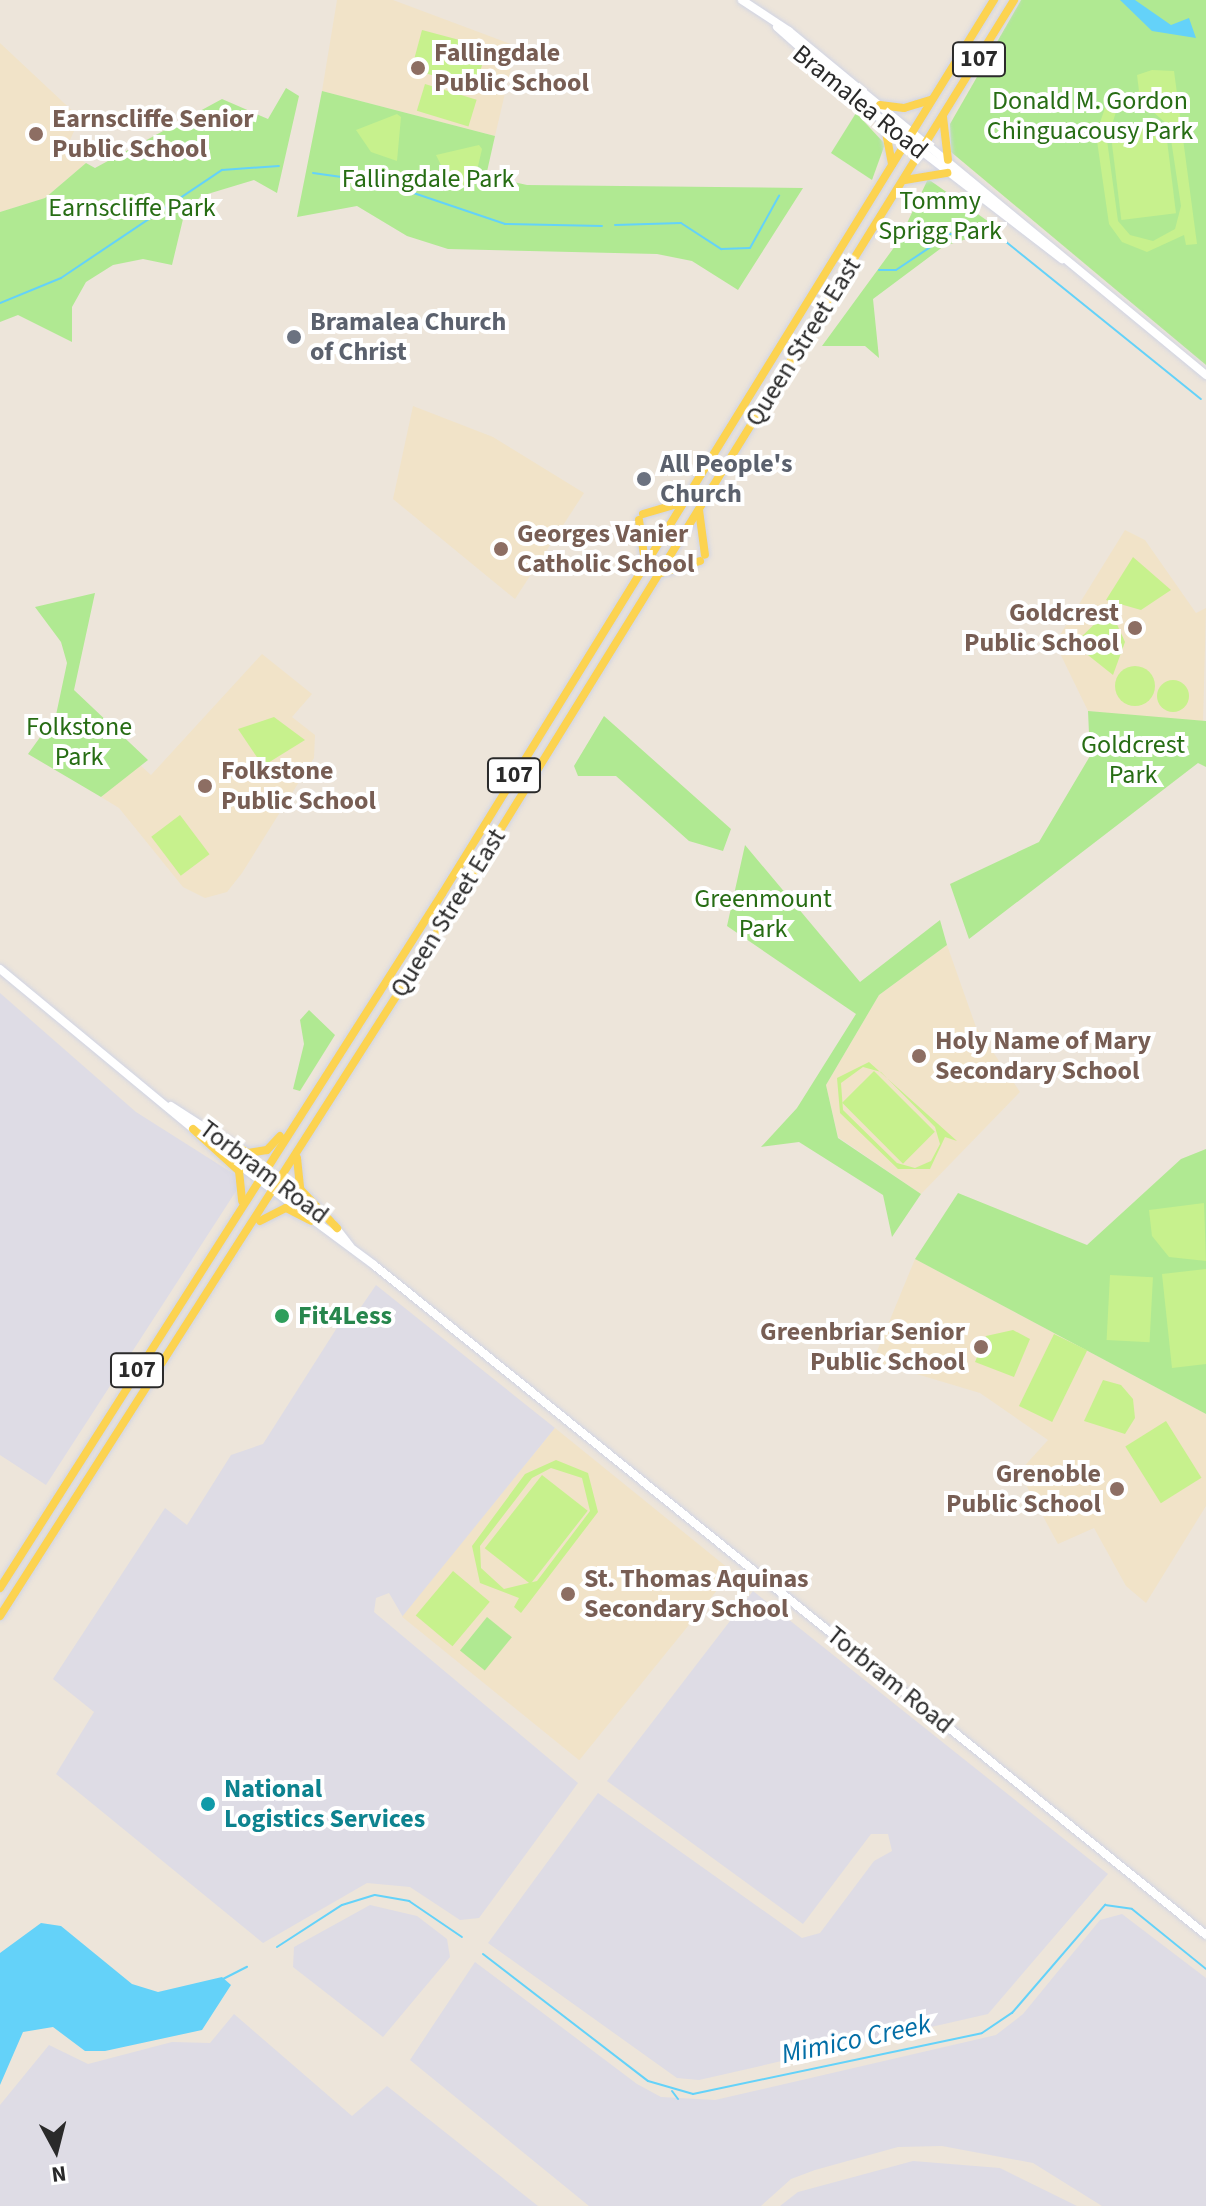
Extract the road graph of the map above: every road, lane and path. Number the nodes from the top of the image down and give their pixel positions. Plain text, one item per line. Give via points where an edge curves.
1 (742, 0) edge
2 (994, 0) edge
3 (1014, 0) edge
4 (777, 27) junction
5 (932, 99) junction
6 (880, 105) junction
7 (943, 117) junction
8 (884, 122) junction
9 (913, 131) junction
10 (907, 141) junction
11 (927, 143) junction
12 (921, 152) junction
13 (948, 160) junction
14 (892, 165) junction
15 (947, 173) junction
16 (904, 180) junction
17 (1063, 259) junction
18 (1206, 375) edge
19 (684, 502) junction
20 (701, 504) junction
21 (645, 565) junction
22 (657, 574) junction
23 (0, 969) edge
24 (309, 1099) junction
25 (170, 1106) junction
26 (193, 1129) junction
27 (213, 1132) junction
28 (309, 1135) junction
29 (264, 1170) junction
30 (258, 1180) junction
31 (279, 1182) junction
32 (273, 1192) junction
33 (311, 1221) junction
34 (229, 1226) junction
35 (337, 1228) junction
36 (350, 1246) junction
37 (237, 1247) junction
38 (0, 1588) edge
39 (0, 1616) edge
40 (1206, 1935) edge

1 - 4 main road, Bramalea Road
2 - 5 main road, Queen Street East / 107
3 - 7 main road, Queen Street East / 107
4 - 6 main road, Bramalea Road
4 - 8 main road, Bramalea Road
5 - 6 main road via 904,108
5 - 9 main road, Queen Street East / 107
6 - 9 main road, Bramalea Road
7 - 11 main road, Queen Street East / 107
7 - 13 main road
8 - 10 main road, Bramalea Road
8 - 14 main road
9 - 10 main road, Queen Street East / 107
9 - 11 main road, Bramalea Road
10 - 12 main road, Bramalea Road
10 - 14 main road, Queen Street East / 107
11 - 12 main road, Queen Street East / 107
11 - 13 main road, Bramalea Road
12 - 15 main road, Bramalea Road
12 - 16 main road, Queen Street East / 107
13 - 17 main road, Bramalea Road
14 - 19 main road, Queen Street East / 107
15 - 16 main road
15 - 17 main road, Bramalea Road
16 - 20 main road, Queen Street East / 107
17 - 18 main road, Bramalea Road
19 - 21 main road, Queen Street East / 107
19 - 21 main road via 641,517
20 - 22 main road, Queen Street East / 107
20 - 22 main road via 697,533 703,558
21 - 24 main road, Queen Street East / 107
22 - 28 main road, Queen Street East / 107
23 - 25 main road, Torbram Road
24 - 27 main road via 264,1151 243,1151
24 - 29 main road, Queen Street East / 107
25 - 26 main road, Torbram Road
25 - 27 main road, Torbram Road
26 - 30 main road, Torbram Road
26 - 34 main road via 242,1176 243,1196
27 - 29 main road, Torbram Road
28 - 31 main road, Queen Street East / 107
28 - 35 main road via 296,1162 300,1189
29 - 30 main road, Queen Street East / 107
29 - 31 main road, Torbram Road
30 - 32 main road, Torbram Road
30 - 34 main road, Queen Street East / 107
31 - 32 main road, Queen Street East / 107
31 - 35 main road, Torbram Road
32 - 33 main road, Torbram Road
32 - 37 main road, Queen Street East / 107
33 - 36 main road, Torbram Road
33 - 37 main road via 274,1209
34 - 38 main road, Queen Street East / 107
35 - 36 main road, Torbram Road
36 - 40 main road, Torbram Road
37 - 39 main road, Queen Street East / 107

